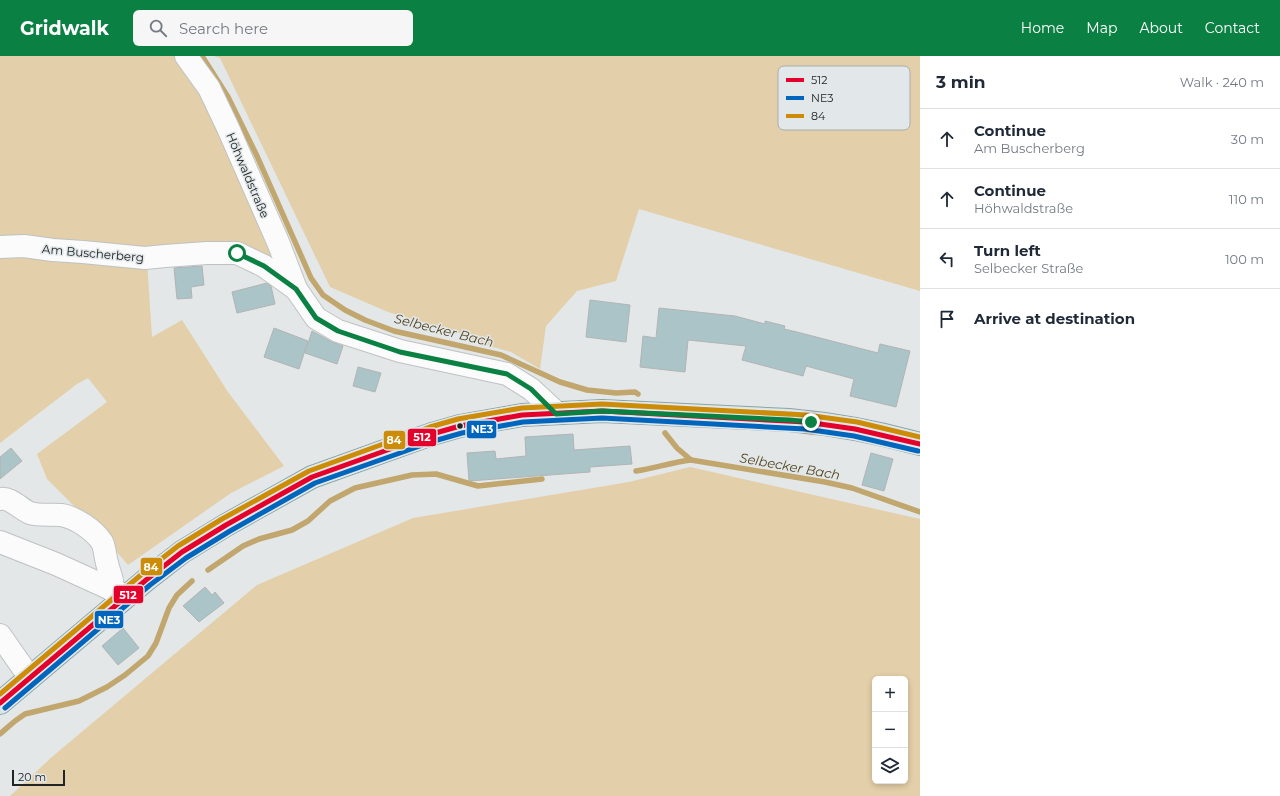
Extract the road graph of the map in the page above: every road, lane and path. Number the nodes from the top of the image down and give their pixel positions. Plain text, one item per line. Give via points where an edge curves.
1 (186, 56) edge
2 (0, 246) edge
3 (296, 289) junction
4 (556, 414) junction
5 (920, 444) edge
6 (0, 499) edge
7 (0, 542) edge
8 (120, 593) junction
9 (0, 635) edge
10 (30, 678) junction
11 (0, 703) edge

1 - 3 lane, Höhwaldstraße via 213,95
2 - 3 lane, Am Buscherberg via 145,258 200,253 237,253 264,266
3 - 4 lane, Höhwaldstraße via 316,318 338,331 400,352 507,374 531,389
4 - 5 main road via 602,411 789,420 839,426
4 - 8 main road via 522,415 460,426 312,477 226,525
6 - 8 lane via 10,500 21,509 37,515 63,516 80,522 89,529 102,542 107,564
7 - 8 lane
8 - 10 main road
9 - 10 lane
10 - 11 main road

